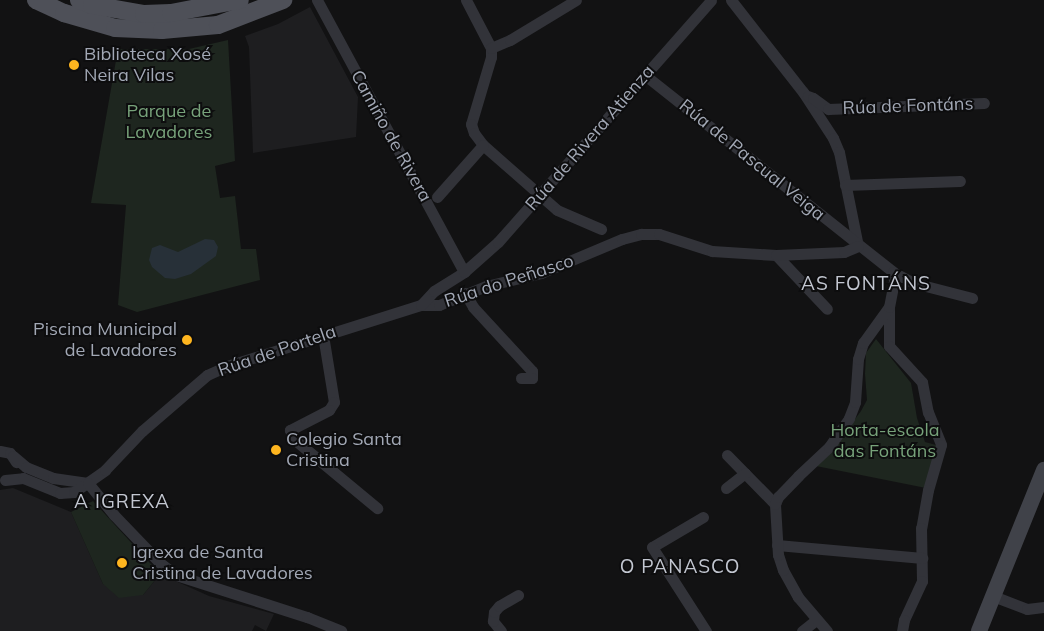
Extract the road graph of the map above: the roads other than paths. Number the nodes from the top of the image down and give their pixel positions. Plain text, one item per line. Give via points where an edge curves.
1 (36, 0) edge
2 (79, 0) edge
3 (240, 0) edge
4 (283, 0) edge
5 (317, 0) edge
6 (466, 0) edge
7 (576, 0) edge
8 (711, 0) edge
9 (731, 0) edge
10 (141, 7) edge
11 (491, 48) junction
12 (646, 76) junction
13 (806, 96) junction
14 (984, 103) dead end
15 (483, 145) junction
16 (960, 181) dead end
17 (845, 185) junction
18 (540, 196) junction
19 (437, 197) dead end
20 (601, 229) dead end
21 (858, 246) junction
22 (776, 255) junction
23 (464, 272) junction
24 (893, 272) junction
25 (465, 293) junction
26 (972, 298) dead end
27 (421, 305) junction
28 (889, 307) junction
29 (828, 310) dead end
30 (323, 335) junction
31 (521, 378) dead end
32 (0, 451) edge
33 (727, 455) dead end
34 (13, 456) junction
35 (1044, 470) edge
36 (745, 473) junction
37 (3, 480) edge
38 (88, 484) junction
39 (726, 488) dead end
40 (775, 504) junction
41 (377, 508) dead end
42 (703, 517) dead end
43 (777, 545) junction
44 (922, 558) junction
45 (518, 595) dead end
46 (993, 596) junction
47 (1044, 607) edge
48 (816, 620) junction
49 (341, 631) edge
50 (501, 631) edge
51 (706, 631) edge
52 (802, 631) edge
53 (827, 631) edge
54 (902, 631) edge
55 (979, 631) edge

1 - 4 main road via 64,13 114,28 162,30 218,25
2 - 10 main road via 99,6
3 - 10 main road via 171,14
5 - 23 street, Camiño de Rivera
6 - 11 street
7 - 11 street
8 - 12 street, Rúa de Rivera Atienza
9 - 13 street, Rúa de Fontáns
11 - 15 street via 471,124
12 - 18 street, Rúa de Rivera Atienza
12 - 21 street, Rúa de Pascual Veiga
13 - 14 street, Rúa de Fontáns via 828,109
13 - 17 street, Rúa de Fontáns via 833,138
15 - 18 street
15 - 19 street
16 - 17 street
17 - 21 street, Rúa de Fontáns
18 - 20 street via 557,210
18 - 23 street, Rúa de Rivera Atienza via 498,242
21 - 22 street, Rúa do Peñasco via 844,252
21 - 24 street
22 - 25 street, Rúa do Peñasco via 712,251 659,234 641,234 542,273
22 - 29 street
23 - 27 street, Rúa de Portela via 434,291
24 - 26 street via 914,283
24 - 28 street
25 - 27 street, Rúa do Peñasco via 439,304
25 - 31 street via 473,307 532,371 532,378
27 - 30 street, Rúa de Portela
28 - 40 street via 863,342 849,418 829,448 778,497
28 - 44 street via 889,346 922,382 940,445 920,528
30 - 38 street, Rúa de Portela via 207,375 142,431
30 - 41 street via 334,402 329,410 290,430 295,440
32 - 34 street
33 - 36 street
34 - 37 street via 15,470
34 - 38 street via 26,467 53,478
35 - 46 main road
36 - 39 street
36 - 40 street
37 - 38 street, Rúa de Portela via 23,478 60,493 74,492
38 - 49 street via 160,563 176,574
40 - 43 street
42 - 51 street via 652,547
43 - 44 street
43 - 48 street via 784,570 798,597
44 - 54 street via 922,581
45 - 50 street via 494,612 493,621
46 - 47 street via 1027,609
46 - 55 main road
48 - 52 street
48 - 53 street

